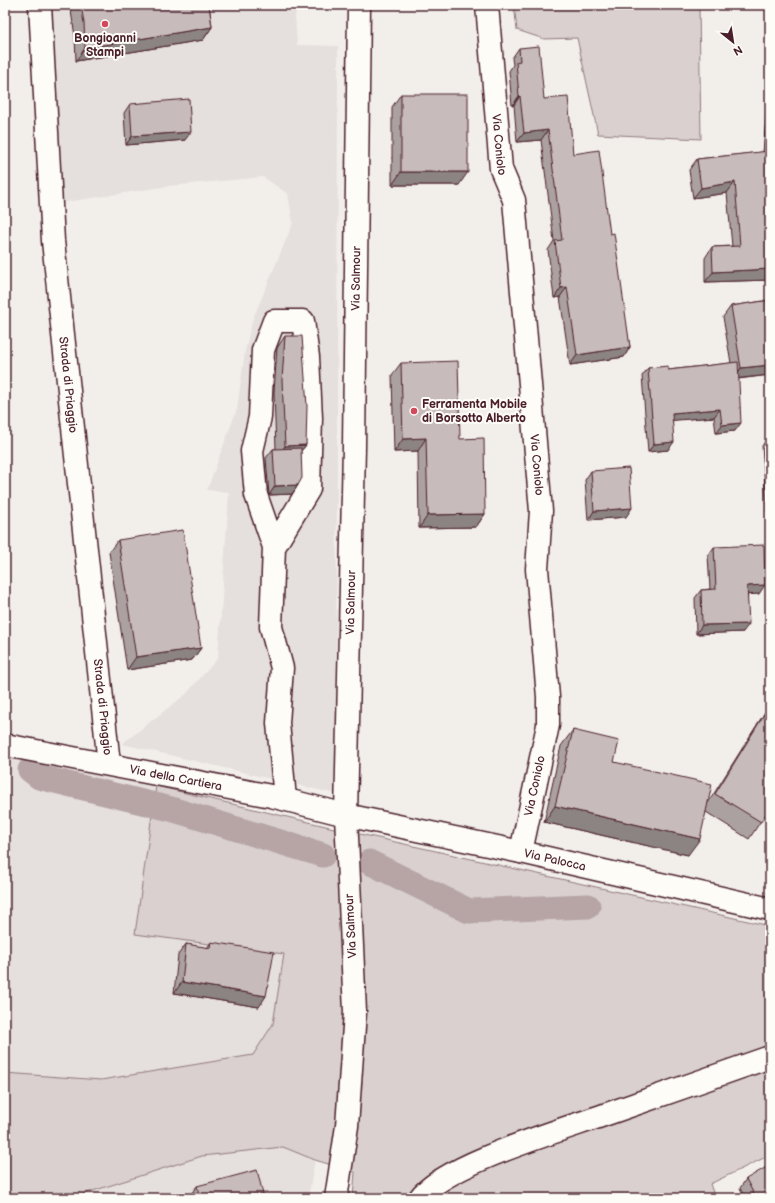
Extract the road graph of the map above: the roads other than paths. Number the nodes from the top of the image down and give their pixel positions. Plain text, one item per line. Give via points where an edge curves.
1 (40, 5) edge
2 (358, 5) edge
3 (487, 5) edge
4 (274, 547) junction
5 (5, 745) edge
6 (109, 764) junction
7 (285, 799) junction
8 (346, 815) junction
9 (521, 852) junction
10 (768, 905) edge
11 (770, 1057) edge
12 (336, 1198) edge
13 (420, 1198) edge

1 - 6 street, Strada di Priaggio via 54,249
2 - 8 street, Via Salmour via 354,455
3 - 9 street, Via Coniolo via 501,169 515,208 540,511 537,569 548,697 548,725
4 - 4 street via 256,495 252,451 260,417 263,350 274,321 303,321 308,357 311,418 310,489
4 - 7 street via 271,627 282,668 278,723
5 - 6 street, Via della Cartiera
6 - 7 street, Via della Cartiera
7 - 8 street, Via della Cartiera
8 - 9 street, Via Palocca
8 - 12 street, Via Salmour via 355,1012 346,1126
9 - 10 street, Via Palocca
11 - 13 street via 504,1150 456,1171

